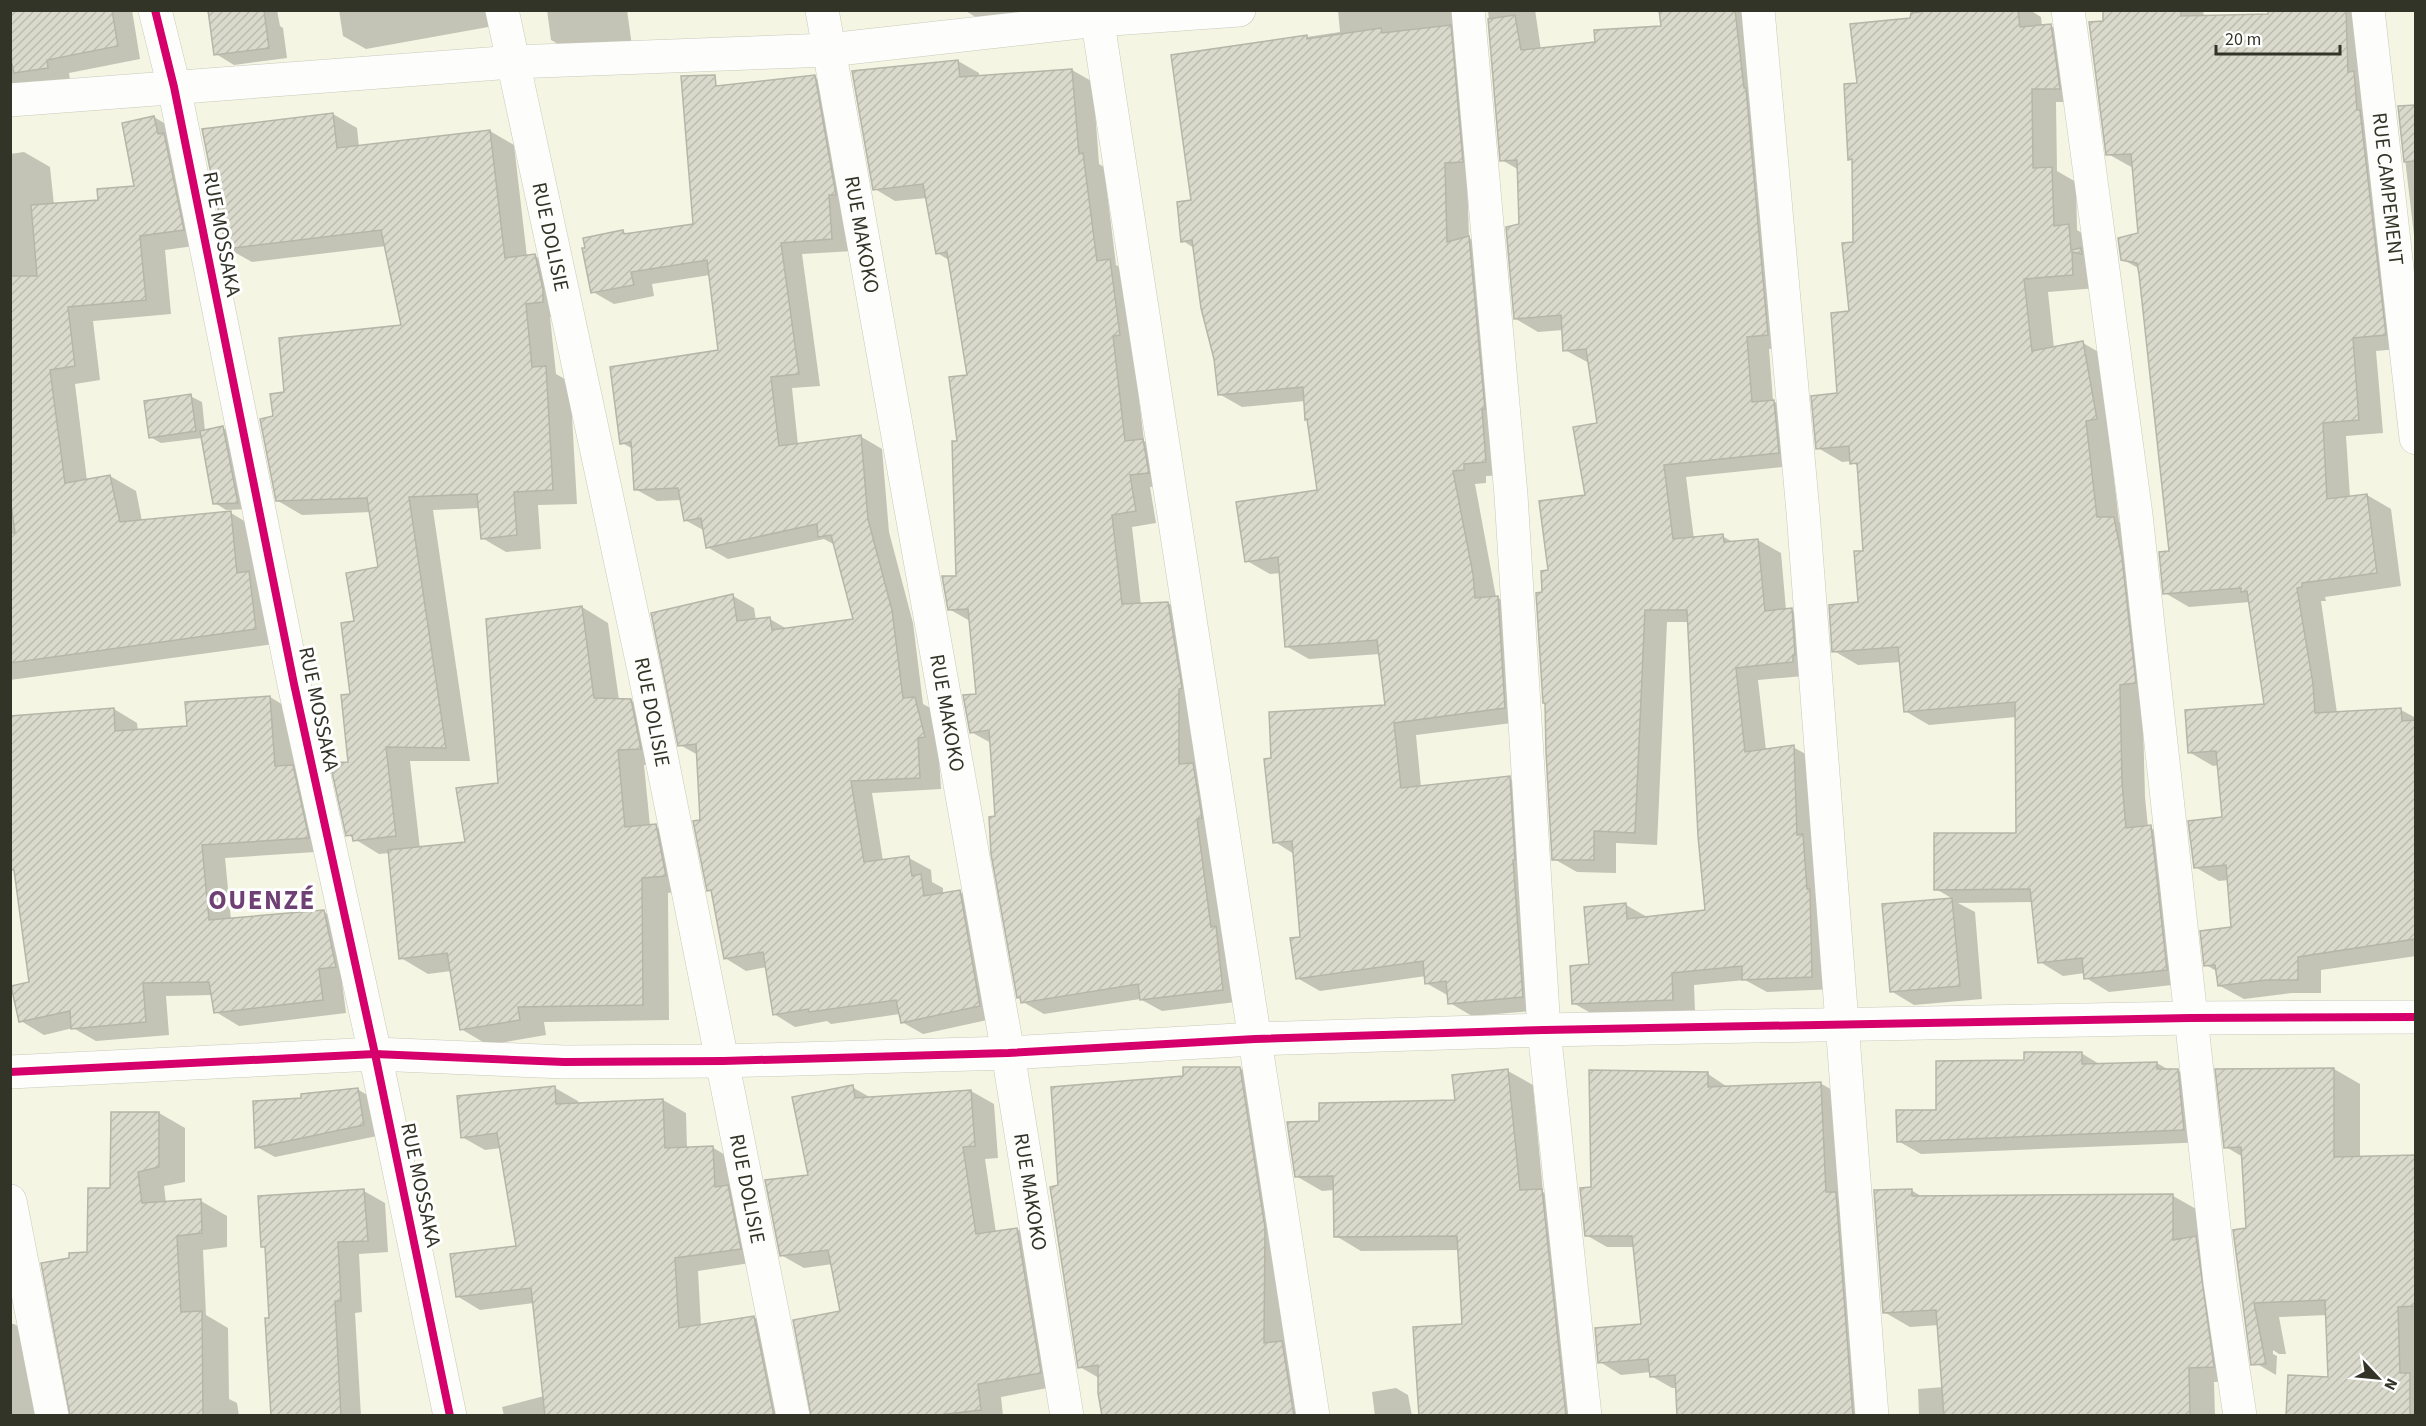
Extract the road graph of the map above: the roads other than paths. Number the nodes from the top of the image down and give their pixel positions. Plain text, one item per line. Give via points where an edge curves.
1 (155, 10) edge
2 (502, 10) edge
3 (822, 10) edge
4 (1239, 10) edge
5 (1468, 10) edge
6 (1758, 10) edge
7 (2068, 10) edge
8 (2368, 10) edge
9 (1097, 15) edge
10 (829, 50) junction
11 (513, 62) junction
12 (174, 87) junction
13 (10, 100) edge
14 (2415, 438) edge
15 (2415, 1017) edge
16 (2190, 1018) junction
17 (1843, 1026) junction
18 (1544, 1030) junction
19 (1255, 1039) junction
20 (1008, 1053) junction
21 (375, 1054) junction
22 (723, 1061) junction
23 (10, 1072) edge
24 (10, 1201) edge
25 (52, 1416) edge
26 (450, 1416) edge
27 (793, 1416) edge
28 (1067, 1416) edge
29 (1313, 1416) edge
30 (1585, 1416) edge
31 (1872, 1416) edge
32 (2240, 1416) edge

1 - 12 street, RUE MOSSAKA
2 - 11 street, RUE DOLISIE
3 - 10 street, RUE MAKOKO
4 - 9 street
5 - 18 street via 1511,495
6 - 17 street
7 - 16 street via 2136,515
8 - 14 street, RUE CAMPEMENT
9 - 10 street
9 - 19 street
10 - 11 street
10 - 20 street, RUE MAKOKO
11 - 12 street
11 - 22 street, RUE DOLISIE
12 - 13 street
12 - 21 street, RUE MOSSAKA via 294,684
15 - 16 street
16 - 17 street
16 - 32 street via 2220,1282
17 - 18 street
17 - 31 street
18 - 19 street
18 - 30 street
19 - 20 street
19 - 29 street
20 - 22 street
20 - 28 street, RUE MAKOKO
21 - 22 street via 564,1062
21 - 23 street
21 - 26 street, RUE MOSSAKA
22 - 27 street, RUE DOLISIE
24 - 25 street

